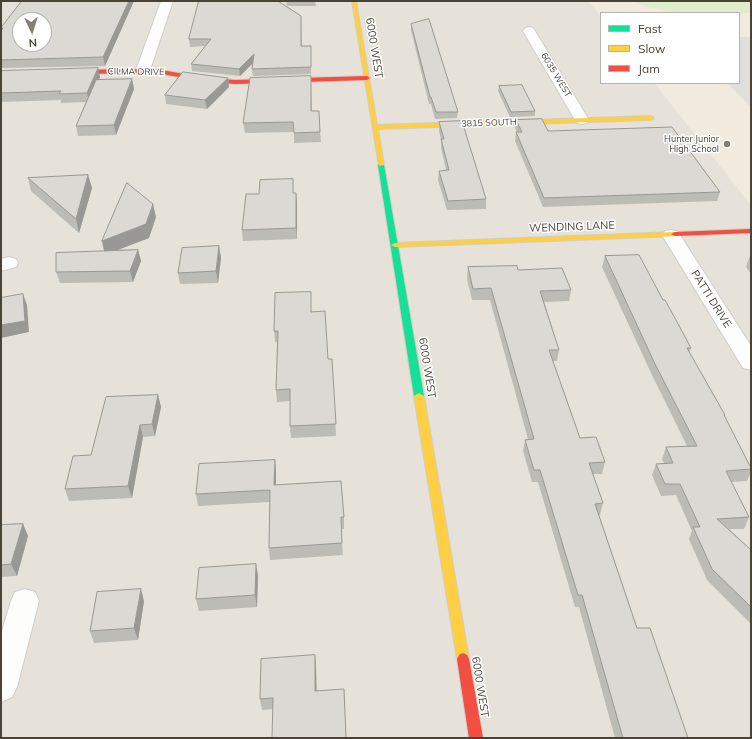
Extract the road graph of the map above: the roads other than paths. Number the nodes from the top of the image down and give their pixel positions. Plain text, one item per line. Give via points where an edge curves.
1 (167, 1) edge
2 (354, 1) edge
3 (530, 31) dead end
4 (143, 70) junction
5 (64, 73) edge
6 (367, 78) junction
7 (651, 118) dead end
8 (582, 120) junction
9 (375, 127) junction
10 (751, 232) edge
11 (671, 235) junction
12 (395, 245) junction
13 (751, 363) edge
14 (25, 601) dead end
15 (1, 687) edge
16 (476, 738) edge

1 - 4 street
2 - 6 street, 6000 WEST
3 - 8 street, 6035 WEST
4 - 5 street, CILMA DRIVE
4 - 6 street, CILMA DRIVE via 235,82
6 - 9 street, 6000 WEST
7 - 8 street, 3815 SOUTH
8 - 9 street, 3815 SOUTH
9 - 12 street, 6000 WEST
10 - 11 street, WENDING LANE
11 - 12 street, WENDING LANE
11 - 13 street, PATTI DRIVE
12 - 16 street, 6000 WEST
14 - 15 street

